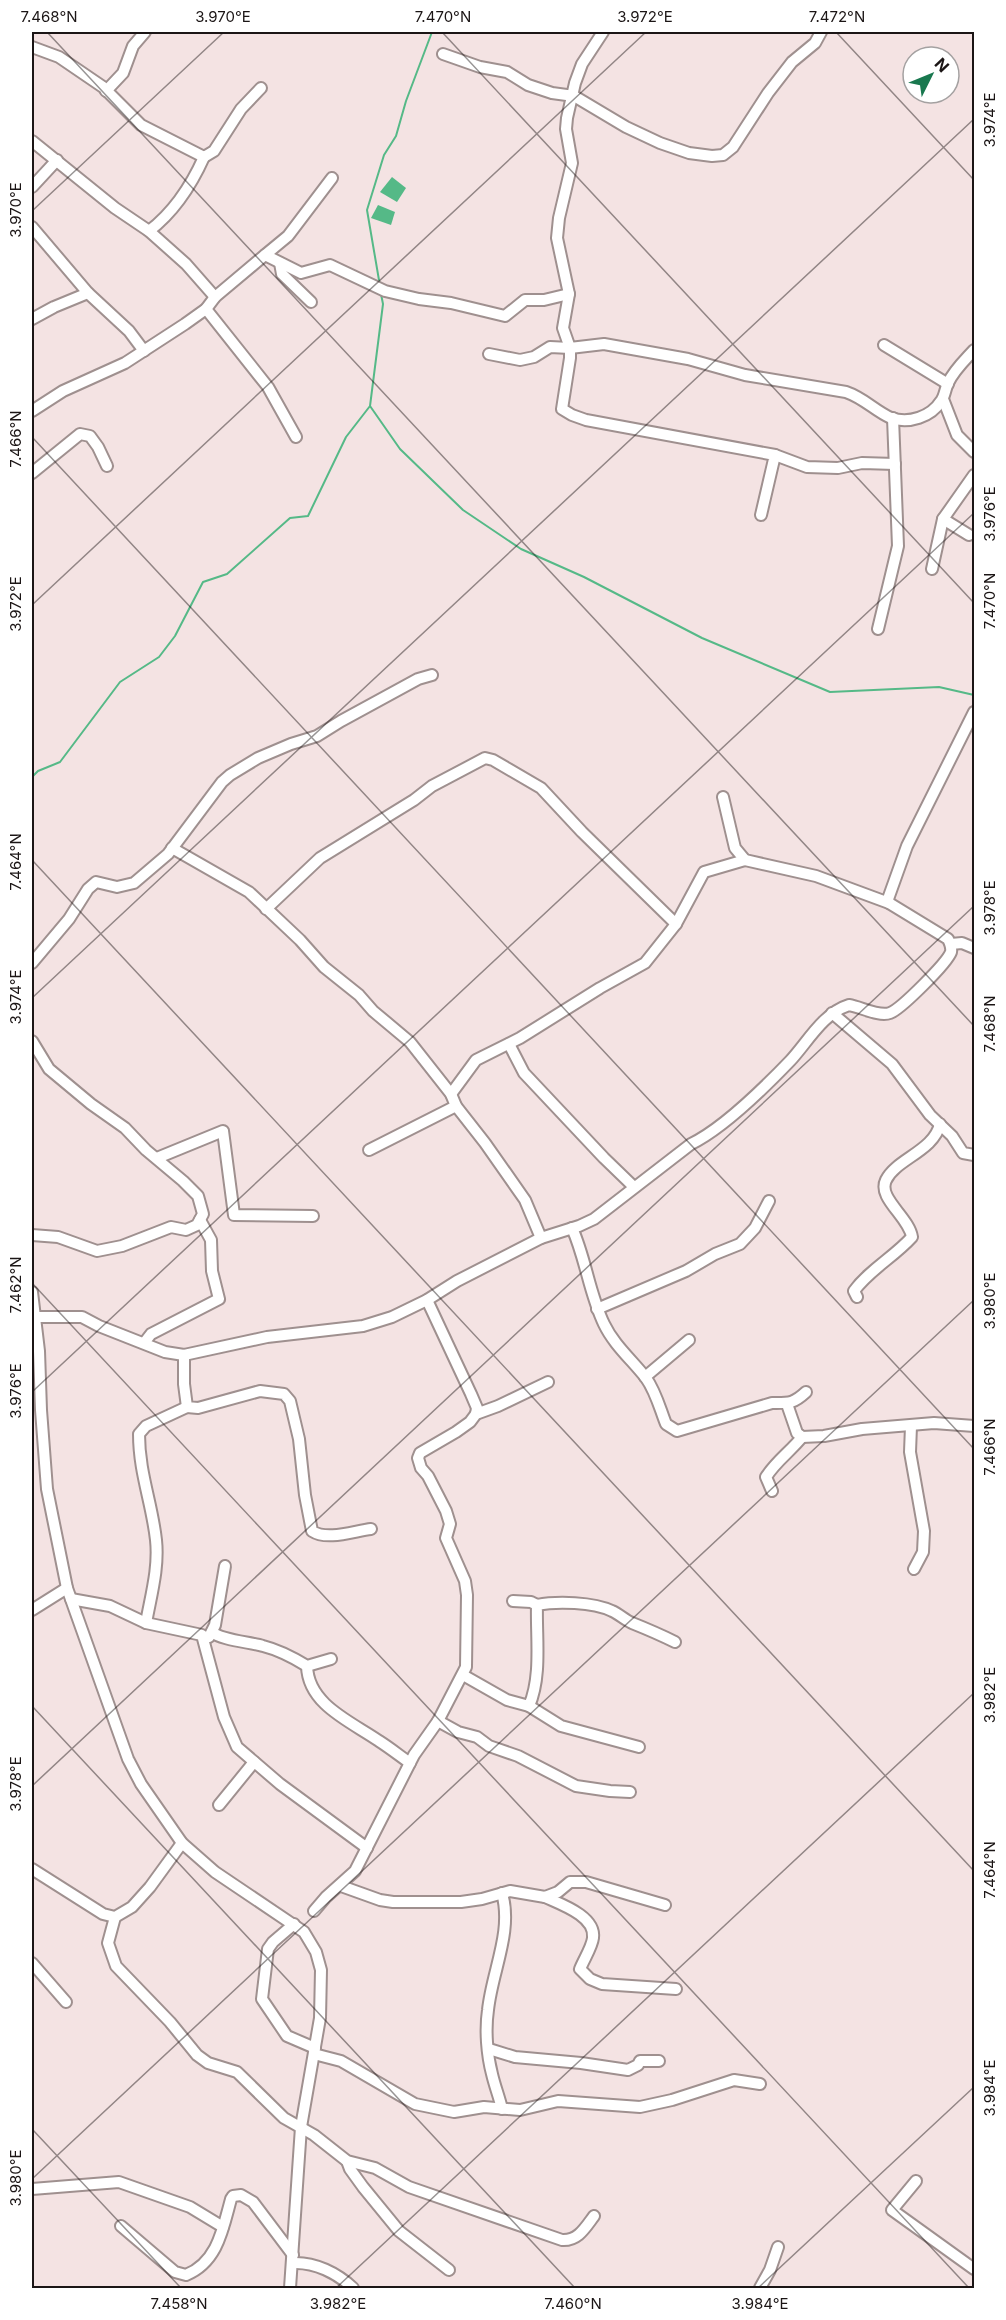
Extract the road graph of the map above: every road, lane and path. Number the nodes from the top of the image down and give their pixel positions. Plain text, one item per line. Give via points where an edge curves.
1 (145, 32) edge
2 (603, 32) edge
3 (821, 32) edge
4 (32, 47) edge
5 (443, 54) dead end
6 (261, 88) dead end
7 (106, 91) junction
8 (573, 96) junction
9 (32, 141) edge
10 (204, 157) junction
11 (57, 160) junction
12 (332, 178) dead end
13 (32, 187) edge
14 (32, 227) edge
15 (149, 231) junction
16 (265, 255) junction
17 (280, 263) junction
18 (88, 293) junction
19 (568, 294) junction
20 (214, 297) junction
21 (311, 302) dead end
22 (206, 309) junction
23 (32, 320) edge
24 (884, 345) dead end
25 (570, 348) junction
26 (975, 350) edge
27 (144, 351) junction
28 (489, 354) dead end
29 (948, 384) junction
30 (943, 399) junction
31 (32, 411) edge
32 (893, 418) junction
33 (296, 437) dead end
34 (975, 452) edge
35 (775, 455) junction
36 (895, 464) junction
37 (108, 466) dead end
38 (32, 473) edge
39 (975, 475) edge
40 (760, 515) dead end
41 (943, 519) junction
42 (969, 535) dead end
43 (932, 569) dead end
44 (878, 629) dead end
45 (432, 675) dead end
46 (975, 712) edge
47 (723, 796) dead end
48 (172, 849) junction
49 (746, 860) junction
50 (889, 903) junction
51 (266, 909) junction
52 (676, 924) junction
53 (951, 944) junction
54 (975, 948) edge
55 (32, 963) edge
56 (832, 1013) junction
57 (32, 1041) edge
58 (509, 1044) junction
59 (451, 1094) junction
60 (456, 1106) junction
61 (940, 1124) junction
62 (369, 1150) dead end
63 (975, 1155) edge
64 (157, 1158) junction
65 (634, 1187) junction
66 (769, 1201) dead end
67 (313, 1216) dead end
68 (200, 1220) junction
69 (572, 1228) junction
70 (32, 1235) edge
71 (541, 1238) junction
72 (32, 1292) edge
73 (858, 1297) dead end
74 (427, 1300) junction
75 (34, 1309) edge
76 (597, 1309) junction
77 (689, 1340) dead end
78 (144, 1343) junction
79 (184, 1355) junction
80 (36, 1364) edge
81 (645, 1377) junction
82 (548, 1382) dead end
83 (806, 1392) dead end
84 (787, 1404) junction
85 (187, 1407) junction
86 (477, 1414) junction
87 (911, 1426) junction
88 (975, 1426) edge
89 (802, 1437) junction
90 (772, 1491) dead end
91 (371, 1529) dead end
92 (225, 1566) dead end
93 (914, 1569) dead end
94 (69, 1594) junction
95 (513, 1601) dead end
96 (537, 1605) junction
97 (32, 1610) edge
98 (146, 1623) junction
99 (212, 1632) junction
100 (205, 1641) junction
101 (675, 1642) dead end
102 (331, 1659) dead end
103 (307, 1666) junction
104 (463, 1675) junction
105 (529, 1706) junction
106 (438, 1721) junction
107 (639, 1747) dead end
108 (254, 1762) junction
109 (410, 1763) junction
110 (630, 1792) dead end
111 (219, 1804) dead end
112 (182, 1843) junction
113 (367, 1848) junction
114 (32, 1869) edge
115 (340, 1886) junction
116 (502, 1893) junction
117 (544, 1897) junction
118 (665, 1905) dead end
119 (314, 1911) dead end
120 (115, 1917) junction
121 (294, 1924) junction
122 (32, 1963) edge
123 (676, 1989) dead end
124 (66, 2002) dead end
125 (489, 2049) junction
126 (314, 2051) junction
127 (658, 2061) dead end
128 (760, 2084) dead end
129 (502, 2109) junction
130 (301, 2127) junction
131 (346, 2161) junction
132 (916, 2181) dead end
133 (32, 2189) edge
134 (594, 2216) dead end
135 (121, 2226) dead end
136 (223, 2227) junction
137 (778, 2247) dead end
138 (293, 2259) junction
139 (975, 2269) edge
140 (449, 2270) dead end
141 (290, 2289) edge
142 (354, 2289) edge
143 (760, 2289) edge

1 - 7 street via 133,46 123,73
2 - 8 street via 582,64
3 - 8 street via 815,43 792,62 733,147 723,154 689,153 660,143
4 - 7 street via 59,57
5 - 8 street via 507,72 552,93
6 - 10 street via 214,151
7 - 10 street via 141,125
8 - 19 street via 566,129 572,163 556,238
9 - 11 street
10 - 15 street via 170,213
11 - 13 street
11 - 15 street
12 - 16 street via 288,236
14 - 18 street
15 - 20 street via 186,264
16 - 17 street
16 - 20 street
17 - 19 street via 301,273 330,265 381,290 505,316 525,300
17 - 21 street via 282,274
18 - 23 street
18 - 27 street via 129,331
19 - 25 street via 563,328
20 - 22 street
22 - 27 street
22 - 33 street via 268,387
24 - 29 street
25 - 28 street via 550,347 520,360
25 - 32 street via 604,344 846,392
25 - 35 street via 562,409 572,416
26 - 29 street
27 - 31 street
29 - 30 street
30 - 32 street via 929,414 917,419
30 - 34 street via 957,435
32 - 36 street
35 - 36 street via 807,467
35 - 40 street
36 - 44 street via 898,546
37 - 38 street via 99,447 86,434 80,434
39 - 41 street
41 - 42 street
41 - 43 street
45 - 48 street via 417,679 317,736 258,758 230,775
46 - 50 street via 907,846
47 - 49 street via 735,848
48 - 51 street via 249,892
48 - 55 street via 134,883 117,887 96,882
49 - 50 street via 816,876
49 - 52 street via 704,872
50 - 53 street via 942,934
51 - 52 street via 320,858 432,786 485,758 541,788
51 - 59 street via 330,973 410,1042
52 - 58 street via 645,963
53 - 54 street
53 - 56 street via 944,963 892,1012 884,1014 849,1005
56 - 61 street via 892,1064
56 - 65 street via 789,1062 721,1124
57 - 64 street via 49,1069
58 - 59 street via 476,1060
58 - 65 street via 524,1073
59 - 60 street
60 - 62 street
60 - 71 street via 525,1200
61 - 63 street via 963,1154
61 - 73 street via 932,1141 886,1180 885,1195 904,1218 912,1237 861,1281 854,1291
64 - 67 street via 223,1131 234,1215
64 - 68 street via 198,1196 203,1214
65 - 69 street via 594,1219
66 - 76 street via 755,1228 740,1244
68 - 70 street via 186,1230 171,1227 97,1251 57,1237
68 - 78 street via 211,1240 212,1271 219,1299 151,1334
69 - 71 street
69 - 76 street
71 - 74 street
72 - 75 street
74 - 79 street via 363,1326 267,1337
74 - 86 street
75 - 78 street via 82,1317
75 - 80 street
76 - 81 street via 614,1340
77 - 81 street
78 - 79 street
79 - 85 street
80 - 94 street via 47,1489
81 - 84 street via 666,1424 677,1431 772,1403
82 - 86 street
83 - 84 street
84 - 89 street via 796,1433
85 - 91 street via 198,1408 260,1391 284,1394 290,1401 297,1429 312,1531 330,1535
85 - 98 street via 146,1426 140,1434 142,1476 156,1539 157,1563
86 - 104 street via 456,1432 425,1448 418,1458 446,1511 450,1524 446,1538 465,1581
87 - 88 street
87 - 89 street
87 - 93 street via 910,1452 924,1531 923,1552
89 - 90 street via 771,1468 766,1477
92 - 99 street
94 - 97 street
94 - 98 street via 110,1606
94 - 112 street via 128,1759
95 - 96 street
96 - 101 street via 553,1602 597,1606
96 - 105 street via 536,1671
98 - 100 street via 201,1635
99 - 100 street
99 - 103 street via 219,1638 265,1646
100 - 108 street via 228,1731
102 - 103 street
103 - 109 street via 314,1691 333,1710
104 - 105 street via 507,1700
104 - 106 street
105 - 107 street via 561,1726
106 - 109 street
106 - 110 street via 576,1786
108 - 111 street
108 - 113 street
109 - 113 street
112 - 120 street via 132,1907
112 - 121 street via 215,1872
113 - 115 street via 355,1871
114 - 120 street via 103,1914
115 - 116 street via 393,1902 461,1902
115 - 119 street
116 - 117 street
116 - 125 street via 506,1906 505,1934 488,2011
117 - 118 street via 570,1882 586,1882
117 - 123 street via 585,1918 594,1937 580,1969 590,1978 602,1984
120 - 130 street via 108,1942 116,1966 197,2055 237,2072 284,2118
121 - 126 street via 316,1952 321,1970 321,2010
121 - 126 street via 268,1949 262,1999 287,2036
122 - 124 street
125 - 127 street via 515,2057 628,2070 640,2061
125 - 129 street via 492,2078
126 - 129 street via 341,2061 422,2107 458,2112
126 - 130 street
128 - 129 street via 734,2080 640,2107 564,2101 520,2110
130 - 131 street
130 - 138 street
131 - 134 street via 375,2168 409,2187 562,2240 577,2237
131 - 140 street via 399,2231
132 - 139 street via 892,2210
133 - 136 street via 119,2182 190,2207
135 - 136 street via 175,2272 186,2275 211,2256
136 - 138 street via 233,2196 245,2196
137 - 143 street
138 - 141 street
138 - 142 street via 319,2267

